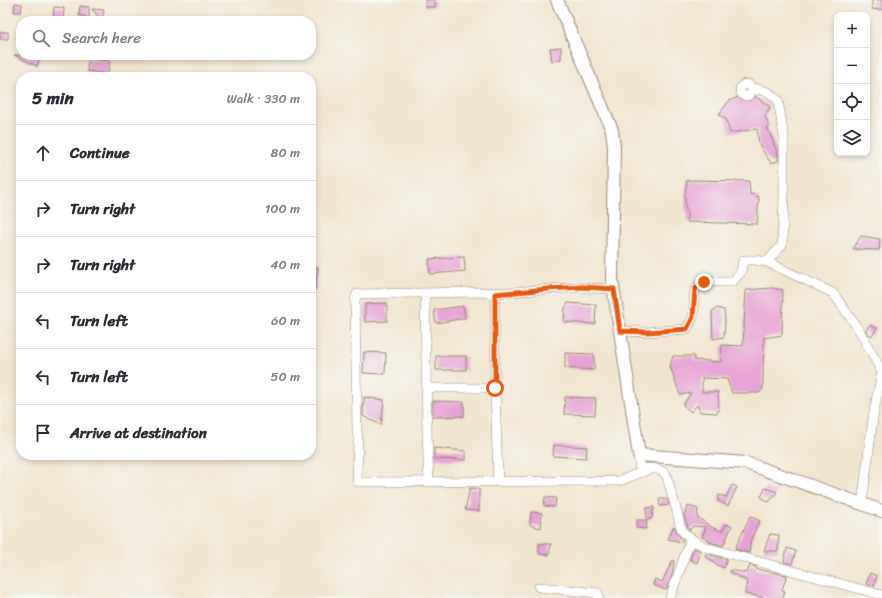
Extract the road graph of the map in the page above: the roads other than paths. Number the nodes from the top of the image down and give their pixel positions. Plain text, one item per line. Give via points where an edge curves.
1 (557, 0) edge
2 (751, 87) dead end
3 (767, 262) junction
4 (614, 289) junction
5 (425, 293) junction
6 (495, 294) junction
7 (620, 331) junction
8 (882, 372) edge
9 (427, 388) junction
10 (495, 388) junction
11 (639, 455) junction
12 (652, 468) junction
13 (429, 482) junction
14 (498, 482) junction
15 (862, 504) junction
16 (882, 511) edge
17 (691, 538) junction
18 (539, 587) dead end
19 (882, 595) edge
20 (599, 598) edge
21 (670, 598) edge

1 - 4 street via 612,130
2 - 3 street via 768,92 778,100 784,137 782,245
3 - 7 street via 742,260 741,272 732,282 704,282 695,289 693,317 687,329
3 - 8 street via 833,293 859,330
4 - 6 street via 583,287
4 - 7 street
5 - 6 street
5 - 9 street
5 - 13 street via 357,294 356,474 358,482
6 - 10 street
7 - 11 street
8 - 15 street via 874,411
9 - 10 street
9 - 13 street
10 - 14 street
11 - 12 street via 641,468
11 - 15 street via 746,463
12 - 14 street via 619,482
12 - 17 street via 666,474 680,525 683,532
13 - 14 street
15 - 16 street
17 - 19 street via 705,547
17 - 21 street
18 - 20 street via 598,593

